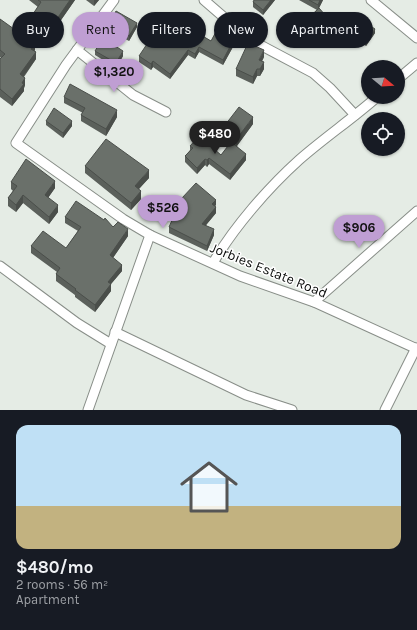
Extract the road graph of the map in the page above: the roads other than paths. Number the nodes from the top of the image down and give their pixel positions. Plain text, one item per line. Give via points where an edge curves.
1 (114, 0) edge
2 (204, 0) edge
3 (371, 0) edge
4 (417, 38) edge
5 (77, 50) junction
6 (417, 63) edge
7 (405, 73) edge
8 (368, 104) edge
9 (166, 112) dead end
10 (355, 115) junction
11 (417, 211) edge
12 (150, 235) junction
13 (213, 263) junction
14 (0, 266) edge
15 (314, 302) junction
16 (115, 332) junction
17 (111, 344) junction
18 (416, 348) edge
19 (88, 410) edge
20 (292, 410) edge
21 (385, 410) edge

1 - 5 street
2 - 10 street via 249,39 313,74
3 - 4 street
5 - 9 street via 133,96
5 - 12 street, Jorbies Estate Road via 16,143 123,219
6 - 7 street
8 - 10 street
10 - 13 street via 282,176 237,226
11 - 15 street
12 - 13 street, Jorbies Estate Road
12 - 16 street
13 - 15 street, Jorbies Estate Road via 240,276
14 - 17 street via 77,323
15 - 18 street, Jorbies Estate Road
16 - 17 street
16 - 20 street via 246,395
17 - 19 street
18 - 21 street

